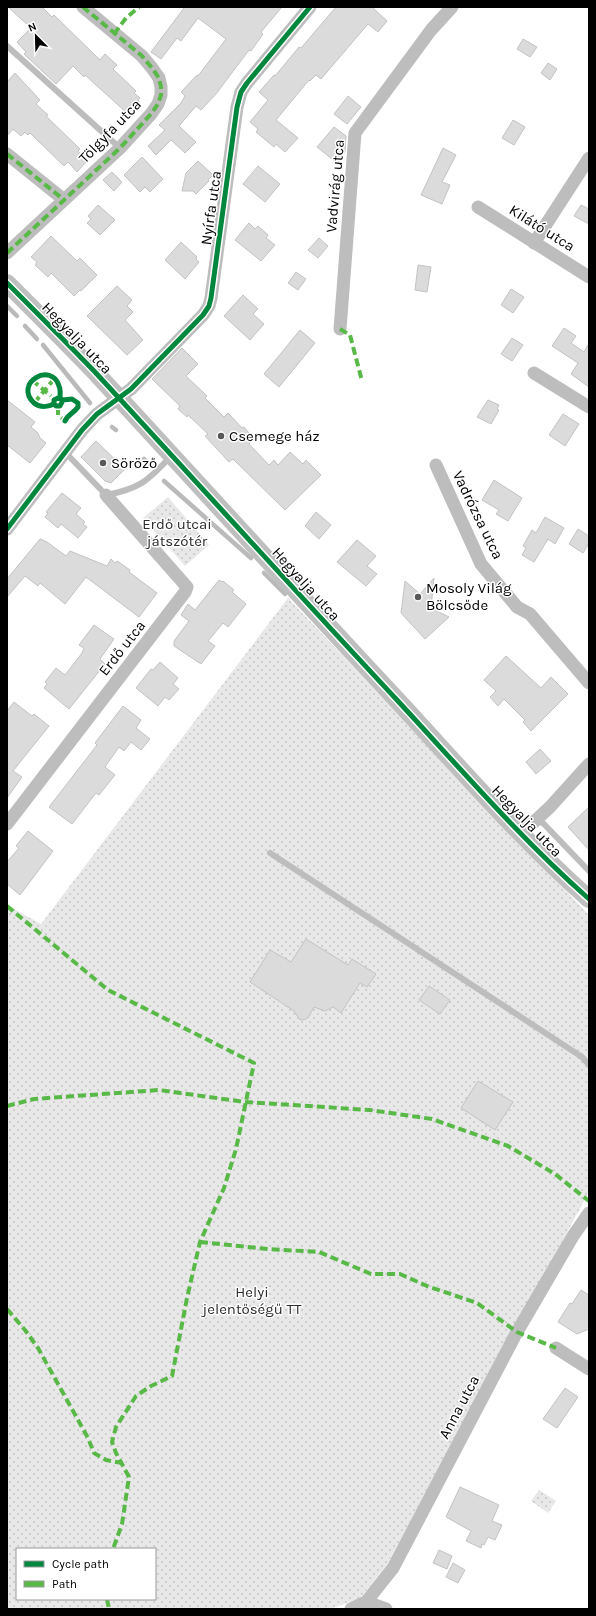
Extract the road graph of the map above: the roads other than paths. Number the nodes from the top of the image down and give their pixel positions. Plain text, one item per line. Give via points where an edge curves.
1 (83, 7) edge
2 (310, 7) edge
3 (452, 7) edge
4 (7, 46) edge
5 (120, 148) junction
6 (7, 154) edge
7 (589, 158) edge
8 (63, 199) junction
9 (478, 207) dead end
10 (534, 243) junction
11 (7, 253) edge
12 (589, 277) edge
13 (7, 283) edge
14 (340, 329) dead end
15 (534, 373) dead end
16 (118, 399) junction
17 (589, 407) edge
18 (65, 452) junction
19 (172, 455) junction
20 (436, 465) dead end
21 (106, 495) junction
22 (7, 529) edge
23 (589, 683) edge
24 (589, 764) edge
25 (535, 821) junction
26 (7, 824) edge
27 (521, 834) junction
28 (270, 853) dead end
29 (589, 871) edge
30 (589, 899) edge
31 (589, 1065) edge
32 (589, 1213) edge
33 (556, 1348) dead end
34 (589, 1369) edge
35 (365, 1606) edge
36 (351, 1609) edge
37 (386, 1609) edge

1 - 5 street, Tölgyfa utca via 142,56 159,78 161,95 154,109
2 - 16 street, Nyírfa utca via 241,92 209,306 131,389
3 - 14 street, Vadvirág utca via 431,30 355,133
4 - 5 lane
5 - 8 street, Tölgyfa utca
6 - 8 street
7 - 10 street
8 - 11 street, Tölgyfa utca
9 - 10 street, Kilátó utca
10 - 12 street, Kilátó utca
13 - 16 street, Hegyalja utca via 94,371
15 - 17 street
16 - 18 street, Nyírfa utca via 97,414
16 - 19 street, Hegyalja utca
18 - 21 lane
18 - 22 street, Nyírfa utca
19 - 21 lane via 140,485
19 - 27 street, Hegyalja utca
20 - 23 street, Vadrózsa utca via 481,564 517,607 530,614
21 - 26 street, Erdő utca via 187,587
24 - 25 street
25 - 27 street
25 - 29 lane via 543,823
27 - 30 street, Hegyalja utca via 564,878
28 - 31 lane via 582,1057
32 - 35 street, Anna utca via 517,1332 393,1568
33 - 34 street
35 - 36 street, Anna utca
35 - 37 street

